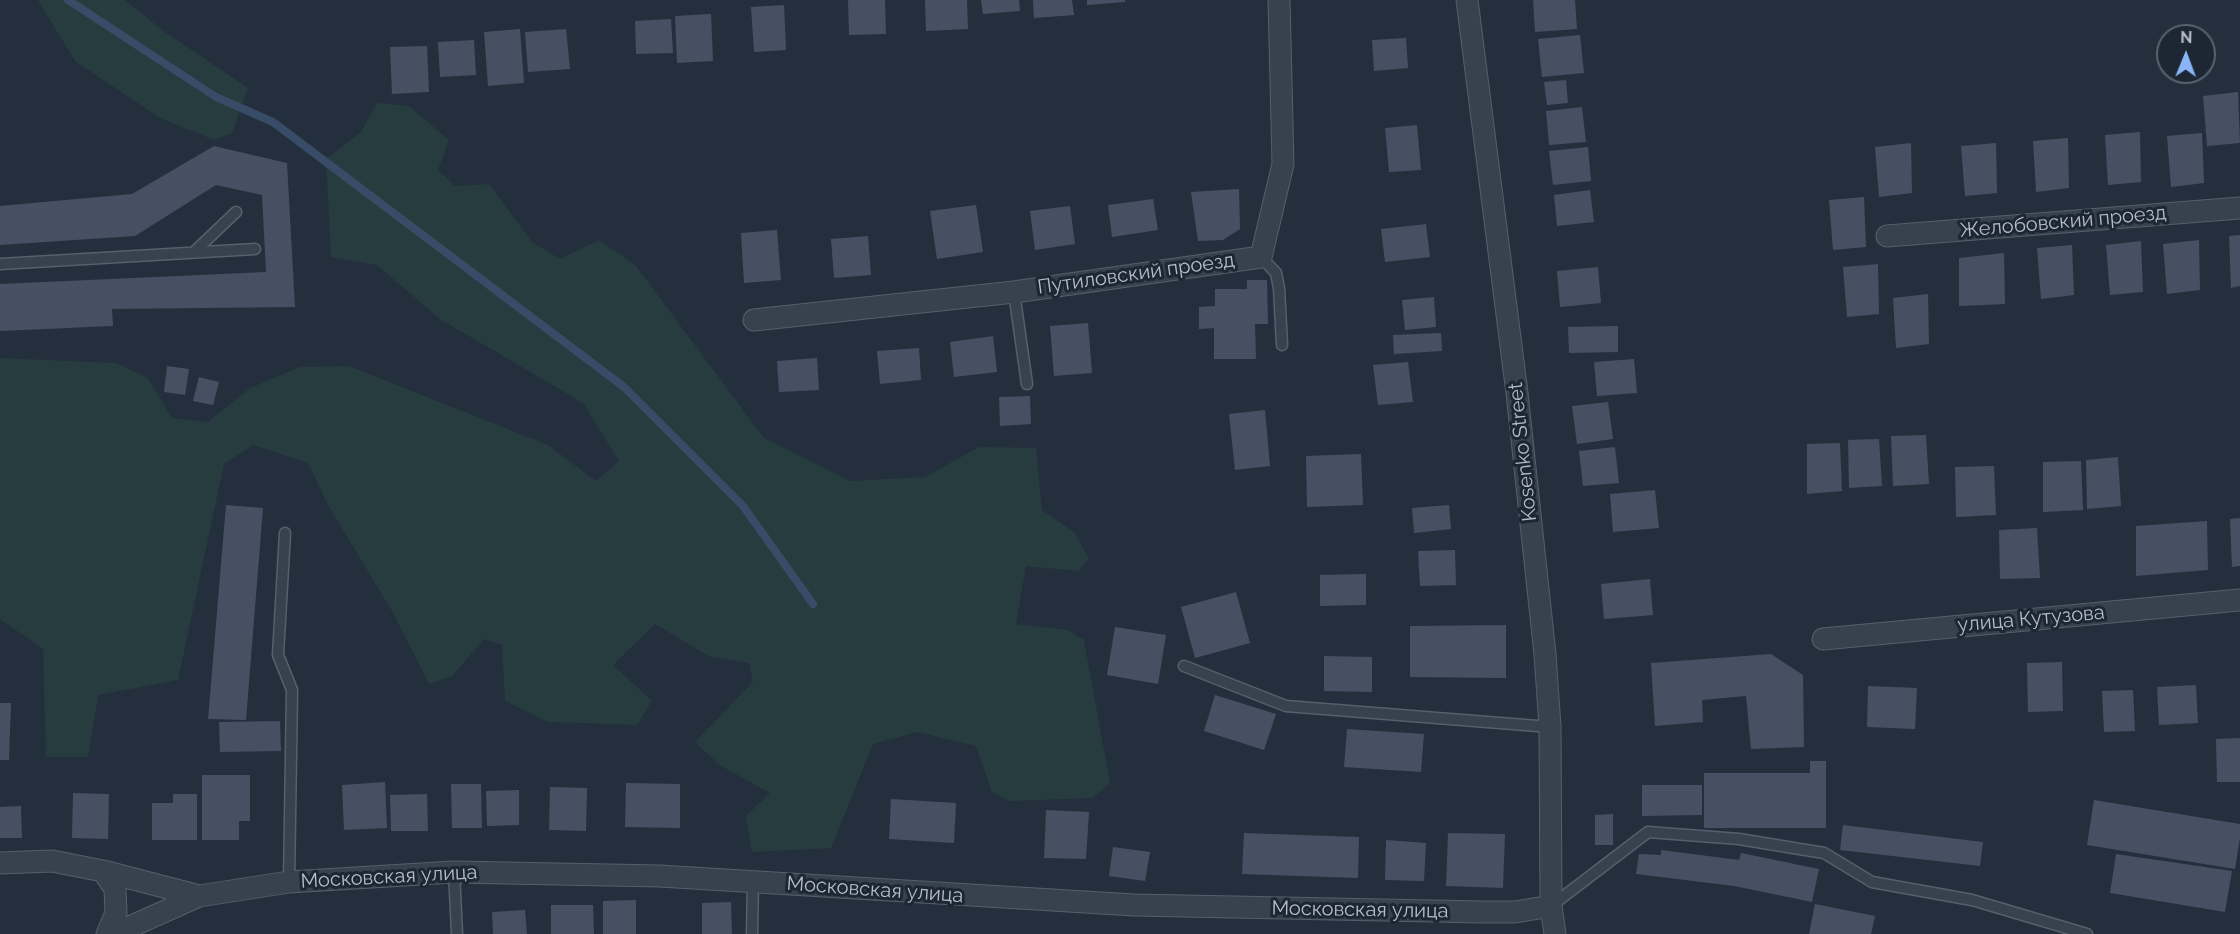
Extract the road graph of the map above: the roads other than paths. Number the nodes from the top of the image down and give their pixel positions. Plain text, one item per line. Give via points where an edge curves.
1 (1279, 0) edge
2 (1467, 0) edge
3 (2240, 208) edge
4 (236, 212) dead end
5 (1887, 236) dead end
6 (255, 249) dead end
7 (195, 251) junction
8 (1261, 257) junction
9 (0, 264) edge
10 (1014, 291) junction
11 (754, 320) dead end
12 (1282, 345) dead end
13 (1027, 384) dead end
14 (285, 533) dead end
15 (2240, 600) edge
16 (1822, 639) dead end
17 (1184, 666) dead end
18 (1550, 727) junction
19 (0, 863) edge
20 (103, 871) junction
21 (454, 872) junction
22 (290, 882) junction
23 (753, 882) junction
24 (199, 896) junction
25 (1551, 906) junction
26 (108, 934) edge
27 (114, 934) edge
28 (456, 934) edge
29 (752, 934) edge
30 (1555, 934) edge
31 (2087, 934) edge

1 - 8 street, Путиловский проезд via 1283,164
2 - 18 street, Kosenko Street via 1517,393
3 - 5 street, Желобовский проезд
4 - 7 lane
6 - 7 lane
7 - 9 lane
8 - 10 street, Путиловский проезд
8 - 12 lane via 1276,273
10 - 11 street, Путиловский проезд
10 - 13 lane
14 - 22 lane via 278,655 292,690
15 - 16 street, улица Кутузова
17 - 18 lane via 1286,706
18 - 25 street, Kosenko Street
19 - 20 street, Московская улица via 52,861
20 - 24 street, Московская улица
20 - 26 street via 115,889 116,913
21 - 22 street, Московская улица
21 - 23 street, Московская улица
21 - 28 lane
22 - 24 street, Московская улица
23 - 25 street, Московская улица via 1134,905 1482,912
23 - 29 lane
24 - 27 street, Московская улица
25 - 30 street, Kosenko Street
25 - 31 lane via 1648,832 1739,839 1824,853 1872,882 1972,900

